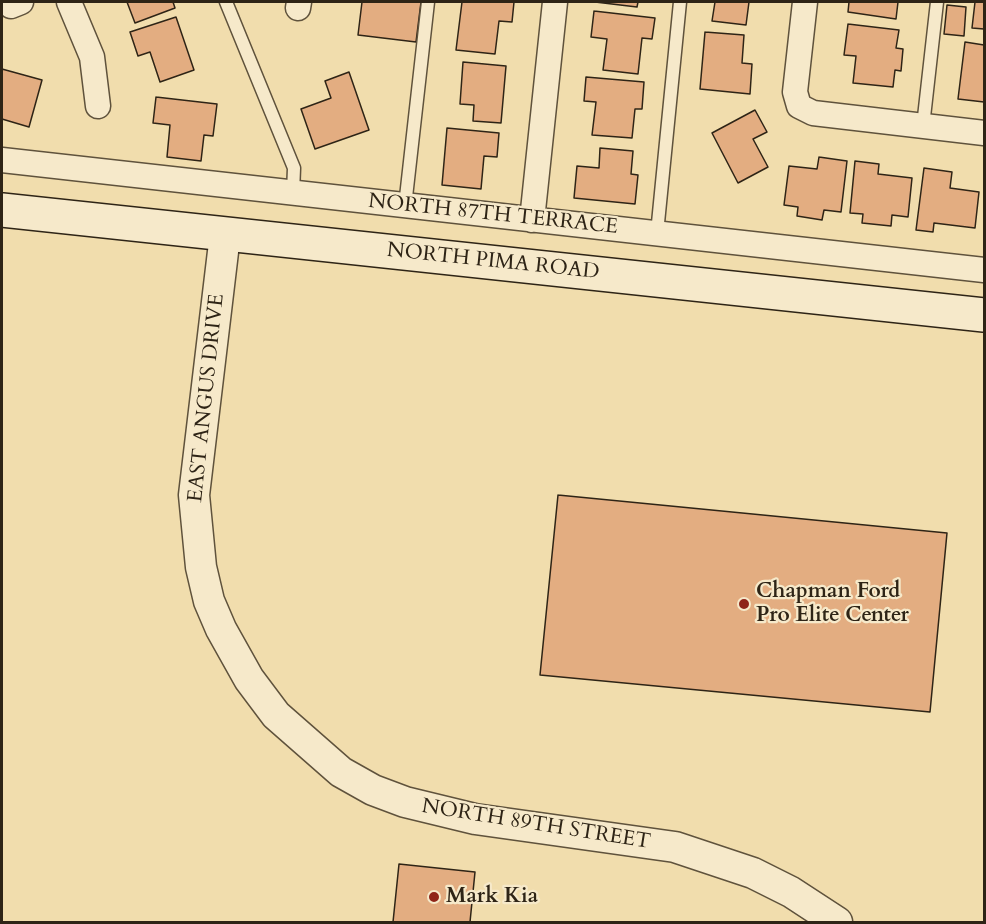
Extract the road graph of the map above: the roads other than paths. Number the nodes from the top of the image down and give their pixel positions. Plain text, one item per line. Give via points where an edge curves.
1 (69, 2) edge
2 (226, 2) edge
3 (428, 2) edge
4 (555, 2) edge
5 (681, 2) edge
6 (805, 2) edge
7 (936, 2) edge
8 (98, 106) dead end
9 (923, 126) junction
10 (984, 133) edge
11 (2, 160) edge
12 (293, 193) junction
13 (405, 206) junction
14 (2, 210) edge
15 (532, 220) junction
16 (657, 233) junction
17 (225, 235) junction
18 (984, 270) edge
19 (984, 315) edge
20 (221, 629) joint
21 (837, 922) edge

1 - 8 street via 92,57
2 - 12 lane via 294,168
3 - 13 lane
4 - 15 street
5 - 16 lane
6 - 9 street via 795,92 800,106 813,113
7 - 9 lane
9 - 10 street
11 - 12 street, NORTH 87TH TERRACE
12 - 13 street, NORTH 87TH TERRACE
13 - 15 street, NORTH 87TH TERRACE
14 - 17 main road, NORTH PIMA ROAD
15 - 16 street, NORTH 87TH TERRACE
16 - 18 street, NORTH 87TH TERRACE
17 - 19 main road, NORTH PIMA ROAD
17 - 20 street, EAST ANGUS DRIVE via 194,495 201,567
20 - 21 street, NORTH 89TH STREET via 249,679 276,715 341,772 373,790 446,814 675,847 753,873 792,892

